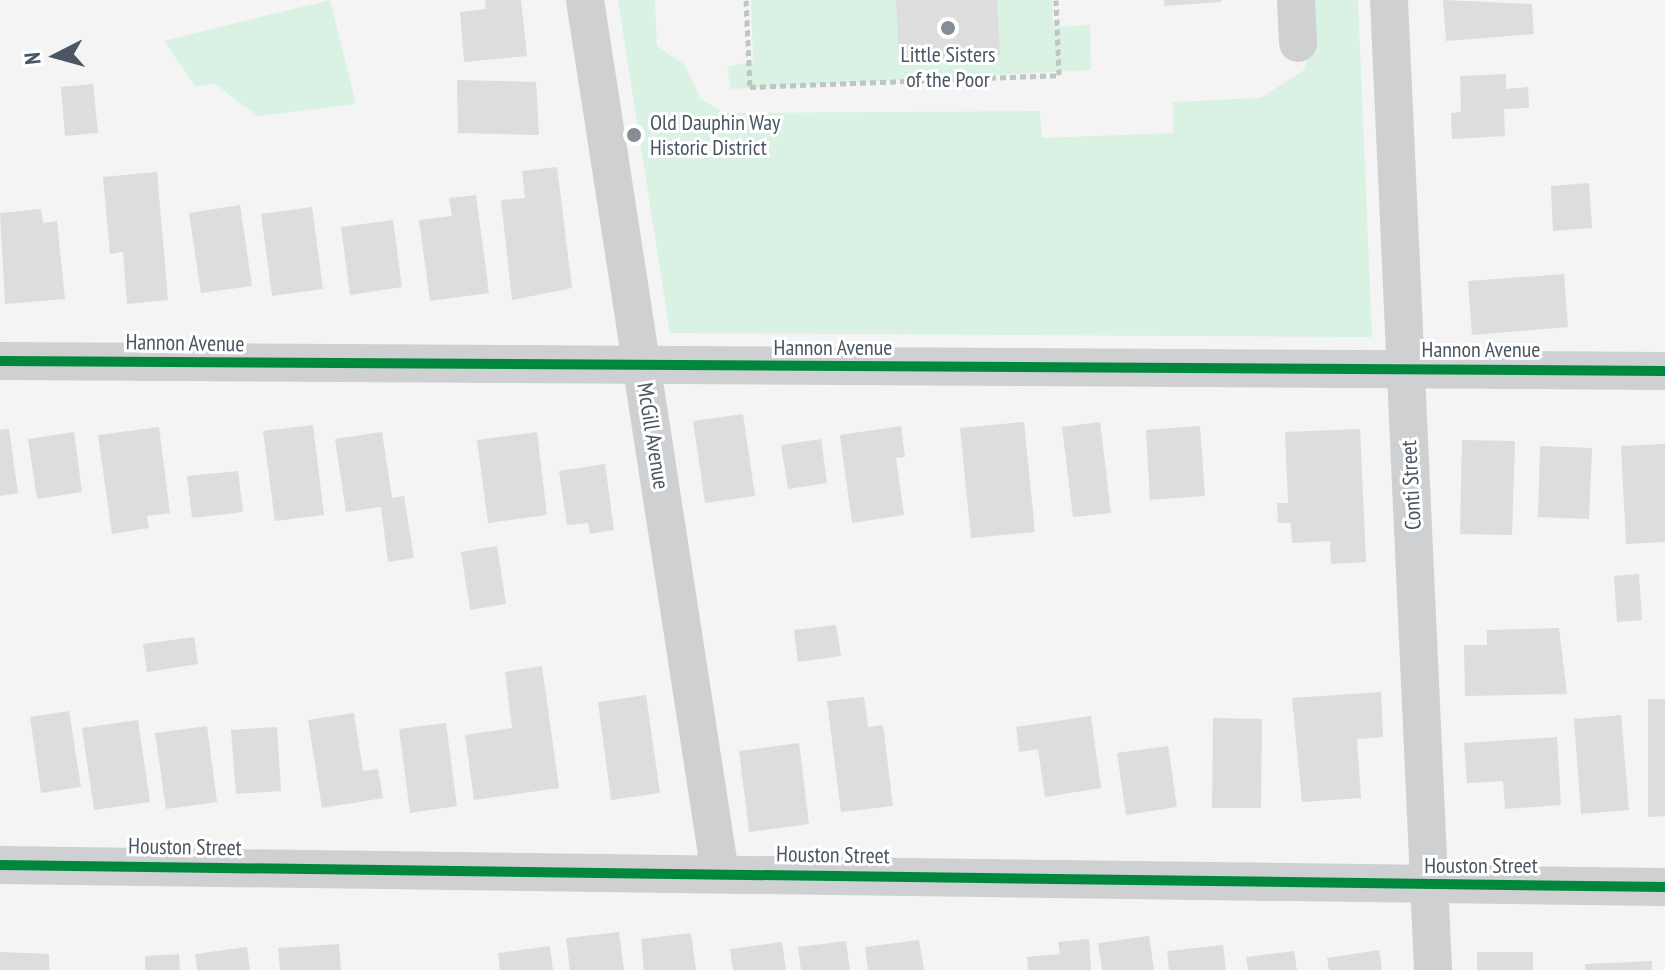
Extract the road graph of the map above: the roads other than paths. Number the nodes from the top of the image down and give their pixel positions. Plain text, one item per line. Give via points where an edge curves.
1 (585, 0) edge
2 (1296, 0) edge
3 (1389, 0) edge
4 (1298, 43) dead end
5 (0, 361) edge
6 (642, 367) junction
7 (1405, 370) junction
8 (1665, 371) edge
9 (0, 865) edge
10 (720, 873) junction
11 (1432, 886) junction
12 (1665, 887) edge
13 (1433, 970) edge

1 - 6 street, McGill Avenue
2 - 4 street
3 - 7 street, Conti Street
5 - 6 street, Hannon Avenue
6 - 7 street, Hannon Avenue
6 - 10 street, McGill Avenue
7 - 8 street, Hannon Avenue
7 - 11 street, Conti Street
9 - 10 street, Houston Street
10 - 11 street, Houston Street
11 - 12 street, Houston Street
11 - 13 street, Conti Street

